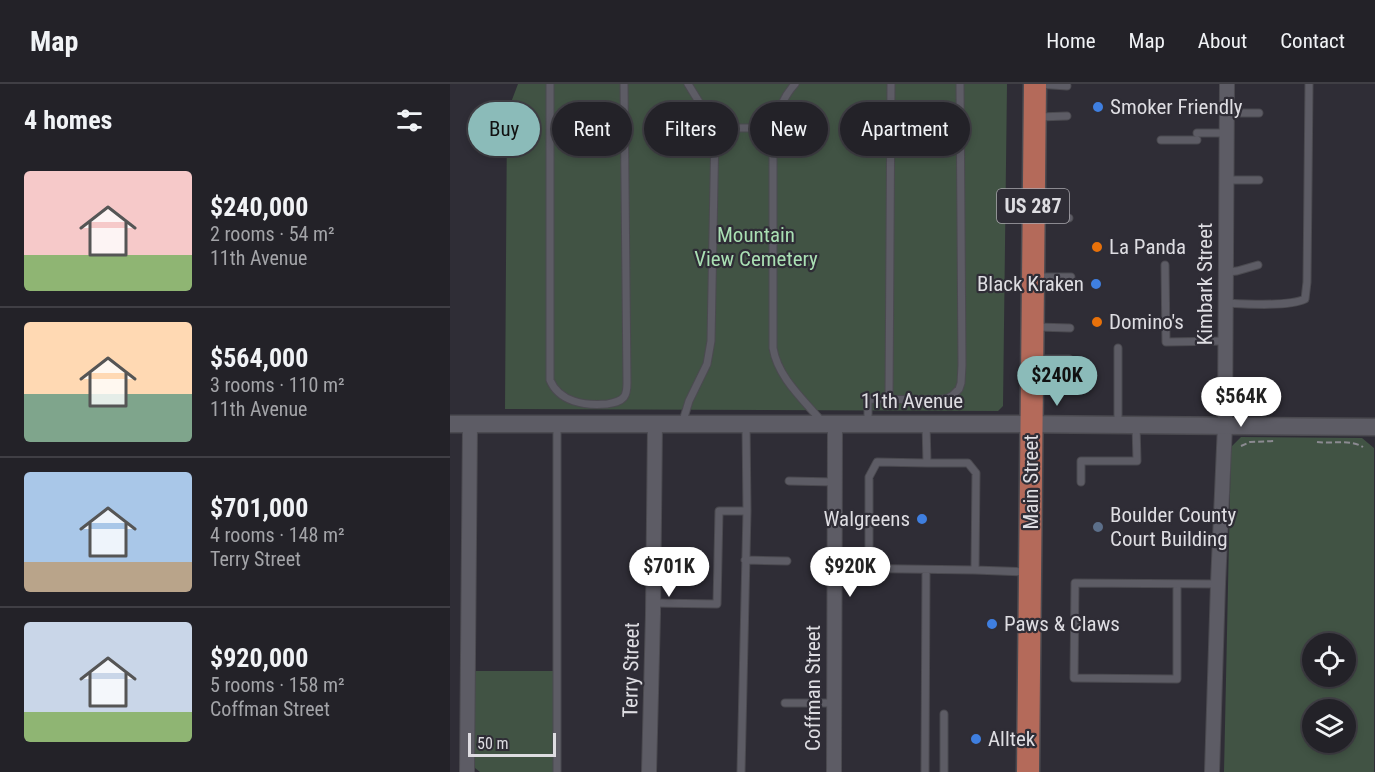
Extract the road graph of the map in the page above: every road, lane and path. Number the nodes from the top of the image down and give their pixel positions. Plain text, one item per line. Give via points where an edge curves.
1 (550, 84) edge
2 (624, 84) edge
3 (688, 84) edge
4 (795, 84) edge
5 (891, 84) edge
6 (960, 84) edge
7 (1035, 84) edge
8 (1227, 84) edge
9 (1309, 84) edge
10 (1067, 86) dead end
11 (699, 102) edge
12 (783, 102) edge
13 (1197, 108) dead end
14 (1227, 110) junction
15 (1259, 113) dead end
16 (1067, 116) dead end
17 (1034, 117) junction
18 (1227, 133) junction
19 (1161, 140) dead end
20 (714, 156) edge
21 (772, 156) edge
22 (1226, 180) junction
23 (1258, 180) dead end
24 (1033, 217) junction
25 (1069, 218) dead end
26 (1165, 265) dead end
27 (1258, 265) dead end
28 (1226, 272) junction
29 (1032, 277) junction
30 (1071, 277) dead end
31 (1226, 303) junction
32 (1032, 327) junction
33 (1070, 328) dead end
34 (1226, 341) junction
35 (1118, 348) dead end
36 (1032, 359) junction
37 (1032, 383) junction
38 (889, 399) junction
39 (450, 424) edge
40 (470, 424) junction
41 (557, 424) junction
42 (655, 424) junction
43 (682, 424) junction
44 (746, 424) junction
45 (830, 424) junction
46 (868, 424) junction
47 (926, 424) junction
48 (1031, 424) junction
49 (1118, 425) junction
50 (1137, 425) junction
51 (1225, 425) junction
52 (1375, 427) edge
53 (927, 463) junction
54 (789, 481) dead end
55 (835, 482) junction
56 (1081, 482) dead end
57 (747, 511) junction
58 (746, 560) junction
59 (787, 561) dead end
60 (835, 568) junction
61 (869, 569) junction
62 (926, 570) junction
63 (975, 570) junction
64 (1030, 572) junction
65 (1178, 584) junction
66 (1218, 584) junction
67 (653, 603) junction
68 (785, 703) dead end
69 (834, 703) junction
70 (944, 714) dead end
71 (467, 772) edge
72 (557, 772) edge
73 (649, 772) edge
74 (741, 772) edge
75 (834, 772) edge
76 (925, 772) edge
77 (944, 772) edge
78 (1028, 772) edge
79 (1212, 772) edge

1 - 2 lane via 550,380 556,390 582,404 611,403 626,393
3 - 11 lane
4 - 12 lane
5 - 38 lane
6 - 38 lane via 961,383 956,393 944,399
7 - 10 lane
7 - 17 highway, Main Street / US 287
8 - 14 street, Kimbark Street
9 - 31 lane via 1305,299
13 - 14 lane
14 - 15 lane
14 - 18 street, Kimbark Street
16 - 17 lane
17 - 24 highway, Main Street / US 287
18 - 19 lane
18 - 22 street, Kimbark Street
20 - 43 lane via 711,349
21 - 45 lane via 775,359 784,377
22 - 23 lane
22 - 28 street, Kimbark Street
24 - 25 lane
24 - 29 highway, Main Street / US 287
26 - 34 lane via 1166,342
27 - 28 lane
28 - 31 street, Kimbark Street
29 - 30 lane
29 - 32 highway, Main Street / US 287
31 - 34 street, Kimbark Street
32 - 33 lane
32 - 36 highway, Main Street / US 287
34 - 51 street, Kimbark Street
35 - 49 lane
36 - 37 highway, Main Street / US 287
36 - 37 lane via 1069,359 1070,382
37 - 48 highway, Main Street / US 287
38 - 46 lane via 868,399
39 - 40 street, 11th Avenue
40 - 41 street, 11th Avenue
40 - 71 street
41 - 42 street, 11th Avenue
41 - 72 lane
42 - 43 street, 11th Avenue
42 - 67 street, Terry Street
43 - 44 street, 11th Avenue
44 - 45 street, 11th Avenue
44 - 57 lane
45 - 46 street, 11th Avenue
45 - 55 street, Coffman Street
46 - 47 street, 11th Avenue
47 - 48 street, 11th Avenue
47 - 53 lane
48 - 49 street, 11th Avenue
48 - 64 highway, Main Street / US 287
49 - 50 street, 11th Avenue
50 - 51 street, 11th Avenue
50 - 56 lane via 1137,461 1081,460
51 - 52 street, 11th Avenue
51 - 66 street, Kimbark Street
53 - 61 lane via 877,462 869,477
53 - 63 lane via 968,463 976,473
54 - 55 lane
55 - 60 street, Coffman Street
57 - 58 lane
57 - 67 lane via 719,511 717,604
58 - 59 lane
58 - 74 lane
60 - 61 lane
60 - 69 street, Coffman Street
61 - 62 lane
62 - 63 lane
62 - 76 lane
63 - 64 lane
64 - 78 highway, Main Street / US 287
65 - 65 lane via 1075,583 1074,678 1177,679
65 - 66 lane
66 - 79 street, Kimbark Street
67 - 73 street, Terry Street
68 - 69 lane
69 - 75 street, Coffman Street
70 - 77 lane

